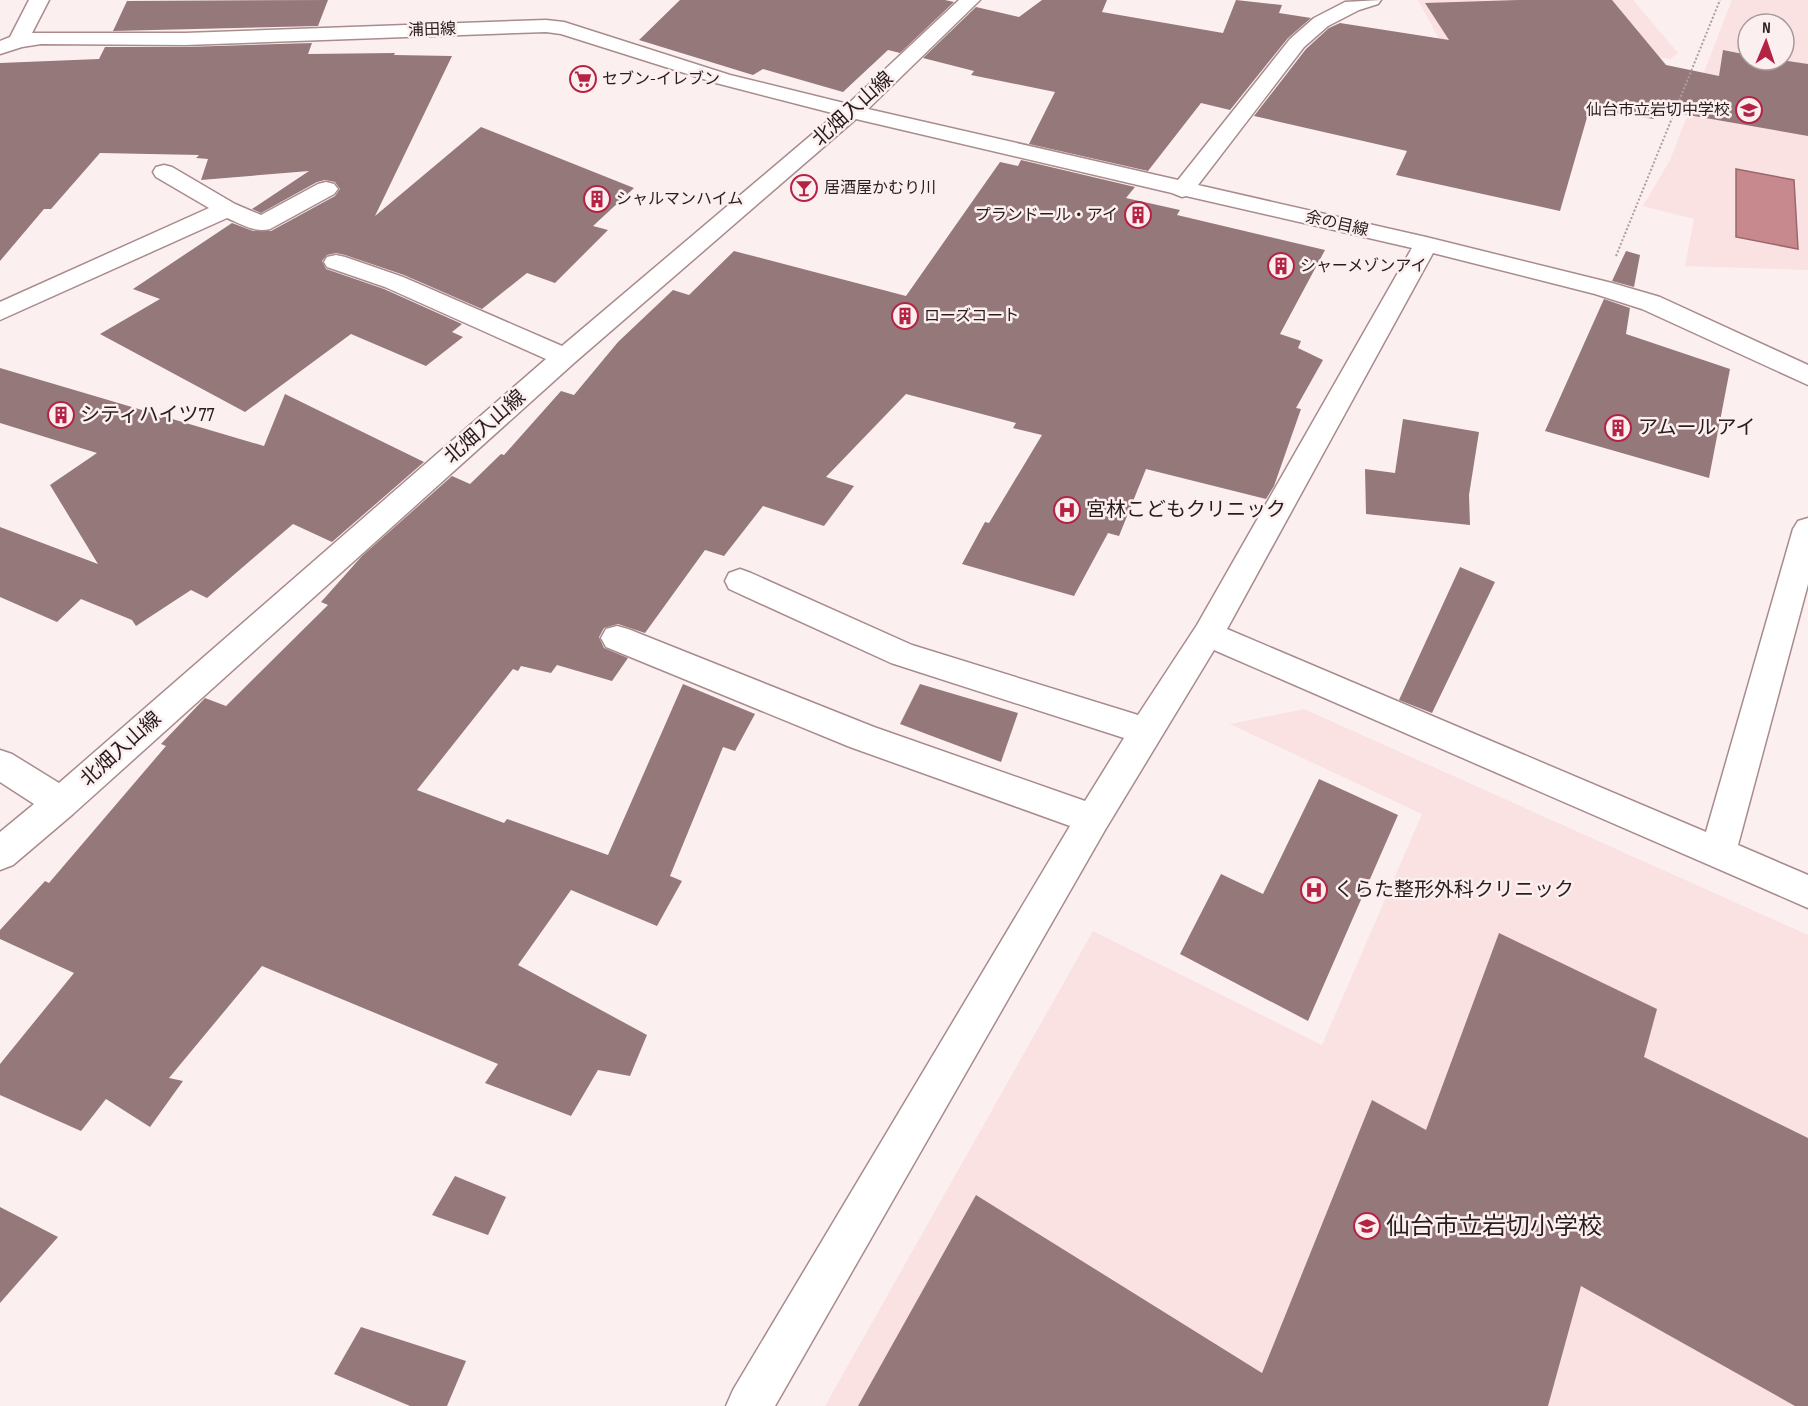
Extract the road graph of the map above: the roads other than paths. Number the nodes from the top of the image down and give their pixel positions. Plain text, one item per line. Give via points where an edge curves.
1 (39, 0) edge
2 (970, 0) edge
3 (1371, 0) edge
4 (9, 44) edge
5 (854, 111) junction
6 (164, 172) dead end
7 (326, 189) dead end
8 (1182, 190) junction
9 (227, 209) junction
10 (1426, 244) junction
11 (336, 262) dead end
12 (0, 312) edge
13 (565, 357) junction
14 (1808, 376) edge
15 (1808, 529) edge
16 (740, 581) dead end
17 (1208, 634) junction
18 (617, 638) dead end
19 (1146, 730) junction
20 (0, 764) edge
21 (61, 803) junction
22 (1093, 819) junction
23 (1718, 852) junction
24 (0, 854) edge
25 (1808, 892) edge
26 (749, 1406) edge

1 - 4 street
2 - 5 street, 北畑入山線
3 - 8 street via 1321,22 1297,43
4 - 5 street, 浦田線 via 41,38 196,38 495,19 564,28 723,79
5 - 8 street, 余の目線
5 - 13 street, 北畑入山線
6 - 9 street
7 - 9 street via 262,224
8 - 10 street, 余の目線
9 - 12 street
10 - 14 street, 余の目線 via 1651,303
10 - 17 street
11 - 13 street via 394,282
13 - 21 street, 北畑入山線
15 - 23 street
16 - 19 street via 902,654
17 - 19 street
17 - 23 street
18 - 22 street via 862,737
19 - 22 street
20 - 21 street
21 - 24 street, 北畑入山線
22 - 26 street
23 - 25 street

